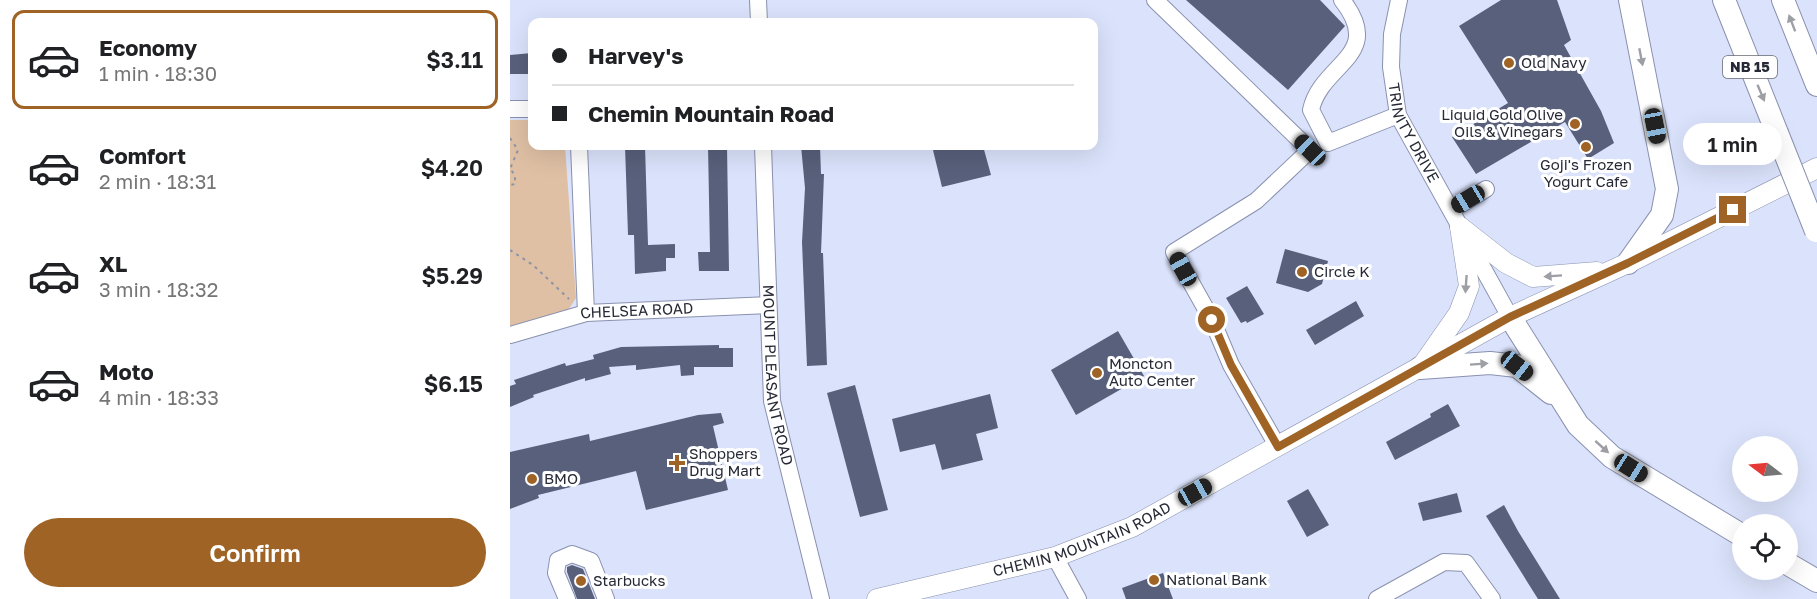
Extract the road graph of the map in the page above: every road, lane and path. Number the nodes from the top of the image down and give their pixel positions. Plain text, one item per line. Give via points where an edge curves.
1 (758, 0) edge
2 (1155, 0) edge
3 (1342, 0) edge
4 (1400, 0) edge
5 (1630, 0) edge
6 (1724, 0) edge
7 (1784, 0) edge
8 (759, 18) edge
9 (1817, 85) edge
10 (510, 109) edge
11 (528, 109) edge
12 (1398, 115) junction
13 (510, 138) edge
14 (1328, 142) junction
15 (579, 150) edge
16 (763, 150) edge
17 (1310, 150) junction
18 (1817, 168) edge
19 (510, 185) edge
20 (1486, 189) dead end
21 (1455, 218) junction
22 (1817, 232) edge
23 (510, 250) edge
24 (1620, 267) junction
25 (569, 300) dead end
26 (768, 305) junction
27 (586, 313) junction
28 (1510, 317) junction
29 (510, 335) edge
30 (1420, 368) junction
31 (1564, 403) junction
32 (1278, 447) junction
33 (1732, 529) edge
34 (1054, 557) junction
35 (1798, 570) edge
36 (1817, 581) edge
37 (567, 599) edge
38 (606, 599) edge
39 (821, 599) edge
40 (877, 599) edge
41 (1078, 599) edge
42 (1377, 599) edge
43 (1492, 599) edge

1 - 8 street
2 - 17 street
3 - 14 street via 1355,16 1358,35 1354,51 1314,97 1311,110
4 - 12 street, TRINITY DRIVE via 1392,34 1391,67
5 -> 24 highway via 1667,189 1662,215
6 -> 22 highway, NB 15, bridge
9 -> 7 highway
10 - 11 street
12 - 14 street
12 - 21 street, TRINITY DRIVE
13 - 19 path via 518,150 510,169 515,184
14 - 17 street
15 - 27 street
16 - 26 street, MOUNT PLEASANT ROAD
17 - 32 street via 1256,201 1174,252
18 - 24 main road, CHEMIN MOUNTAIN ROAD
20 - 21 street
24 -> 21 main road via 1533,277 1506,263
21 - 28 street, TRINITY DRIVE
21 -> 30 main road via 1469,286 1459,313
23 - 25 path via 533,265
24 - 28 main road, CHEMIN MOUNTAIN ROAD
26 - 27 street, CHELSEA ROAD
26 - 39 street, MOUNT PLEASANT ROAD via 772,401
27 - 29 street, CHELSEA ROAD
28 - 30 main road, CHEMIN MOUNTAIN ROAD
28 - 31 highway
30 -> 31 highway via 1490,363 1517,366
30 - 32 main road, CHEMIN MOUNTAIN ROAD
31 -> 33 highway via 1578,425 1612,457
32 - 34 main road, CHEMIN MOUNTAIN ROAD via 1132,527
34 - 40 main road, CHEMIN MOUNTAIN ROAD
34 - 41 street
35 - 36 highway
37 - 38 street via 556,573 558,560 572,554 591,561
42 - 43 street via 1444,562 1466,563

